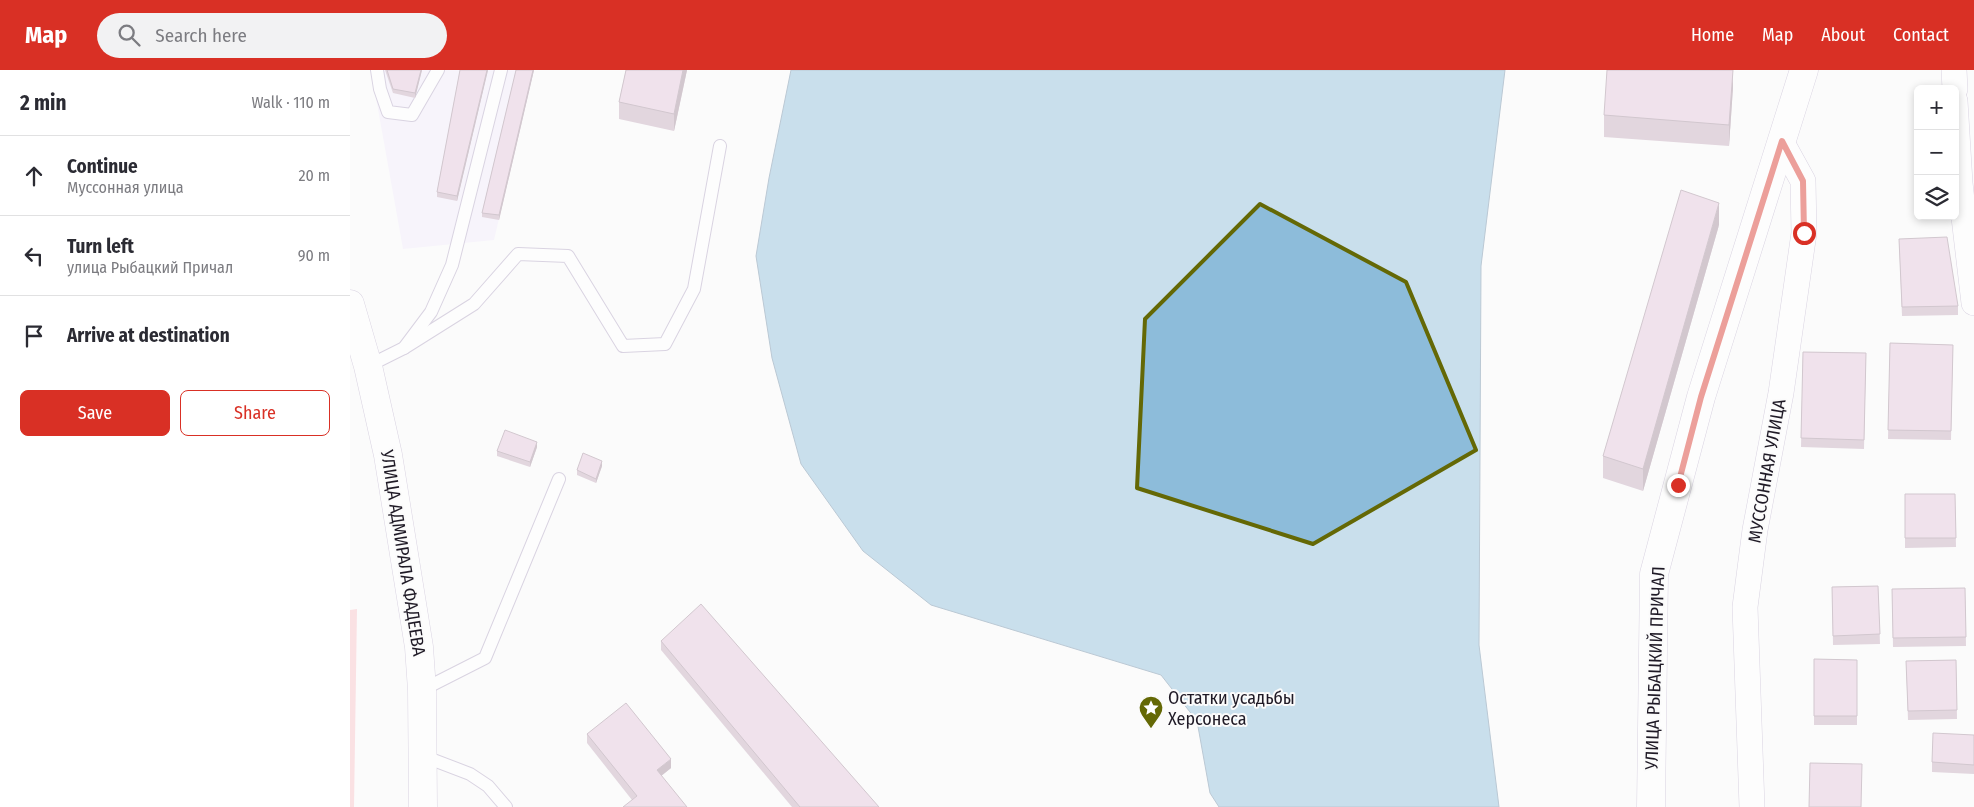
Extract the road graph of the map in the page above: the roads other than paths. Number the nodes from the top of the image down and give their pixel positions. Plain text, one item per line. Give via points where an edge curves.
1 (377, 70) edge
2 (438, 70) edge
3 (501, 70) edge
4 (1804, 70) edge
5 (1954, 70) edge
6 (1955, 85) edge
7 (1957, 130) edge
8 (1782, 141) junction
9 (720, 146) dead end
10 (1974, 303) edge
11 (350, 304) edge
12 (404, 348) junction
13 (368, 366) junction
14 (559, 478) dead end
15 (422, 690) junction
16 (423, 756) junction
17 (423, 807) edge
18 (506, 807) edge
19 (1651, 807) edge
20 (1752, 807) edge

1 - 2 lane via 388,112 412,115
3 - 12 lane via 452,265 431,312
4 - 8 main road, УЛИЦА РЫБАЦКИЙ ПРИЧАЛ
5 - 6 street
7 - 10 street
8 - 19 main road, УЛИЦА РЫБАЦКИЙ ПРИЧАЛ via 1701,397 1654,574
8 - 20 street, МУССОННАЯ УЛИЦА via 1803,181 1804,233 1781,393 1744,607
9 - 12 lane via 694,289 665,344 623,346 568,256 518,254 474,304
11 - 13 main road, УЛИЦА АДМИРАЛА ФАДЕЕВА
12 - 13 lane
13 - 15 main road, УЛИЦА АДМИРАЛА ФАДЕЕВА via 388,454
14 - 15 lane via 485,658
15 - 16 main road, УЛИЦА АДМИРАЛА ФАДЕЕВА
16 - 17 main road, УЛИЦА АДМИРАЛА ФАДЕЕВА
16 - 18 lane via 470,774 488,786

